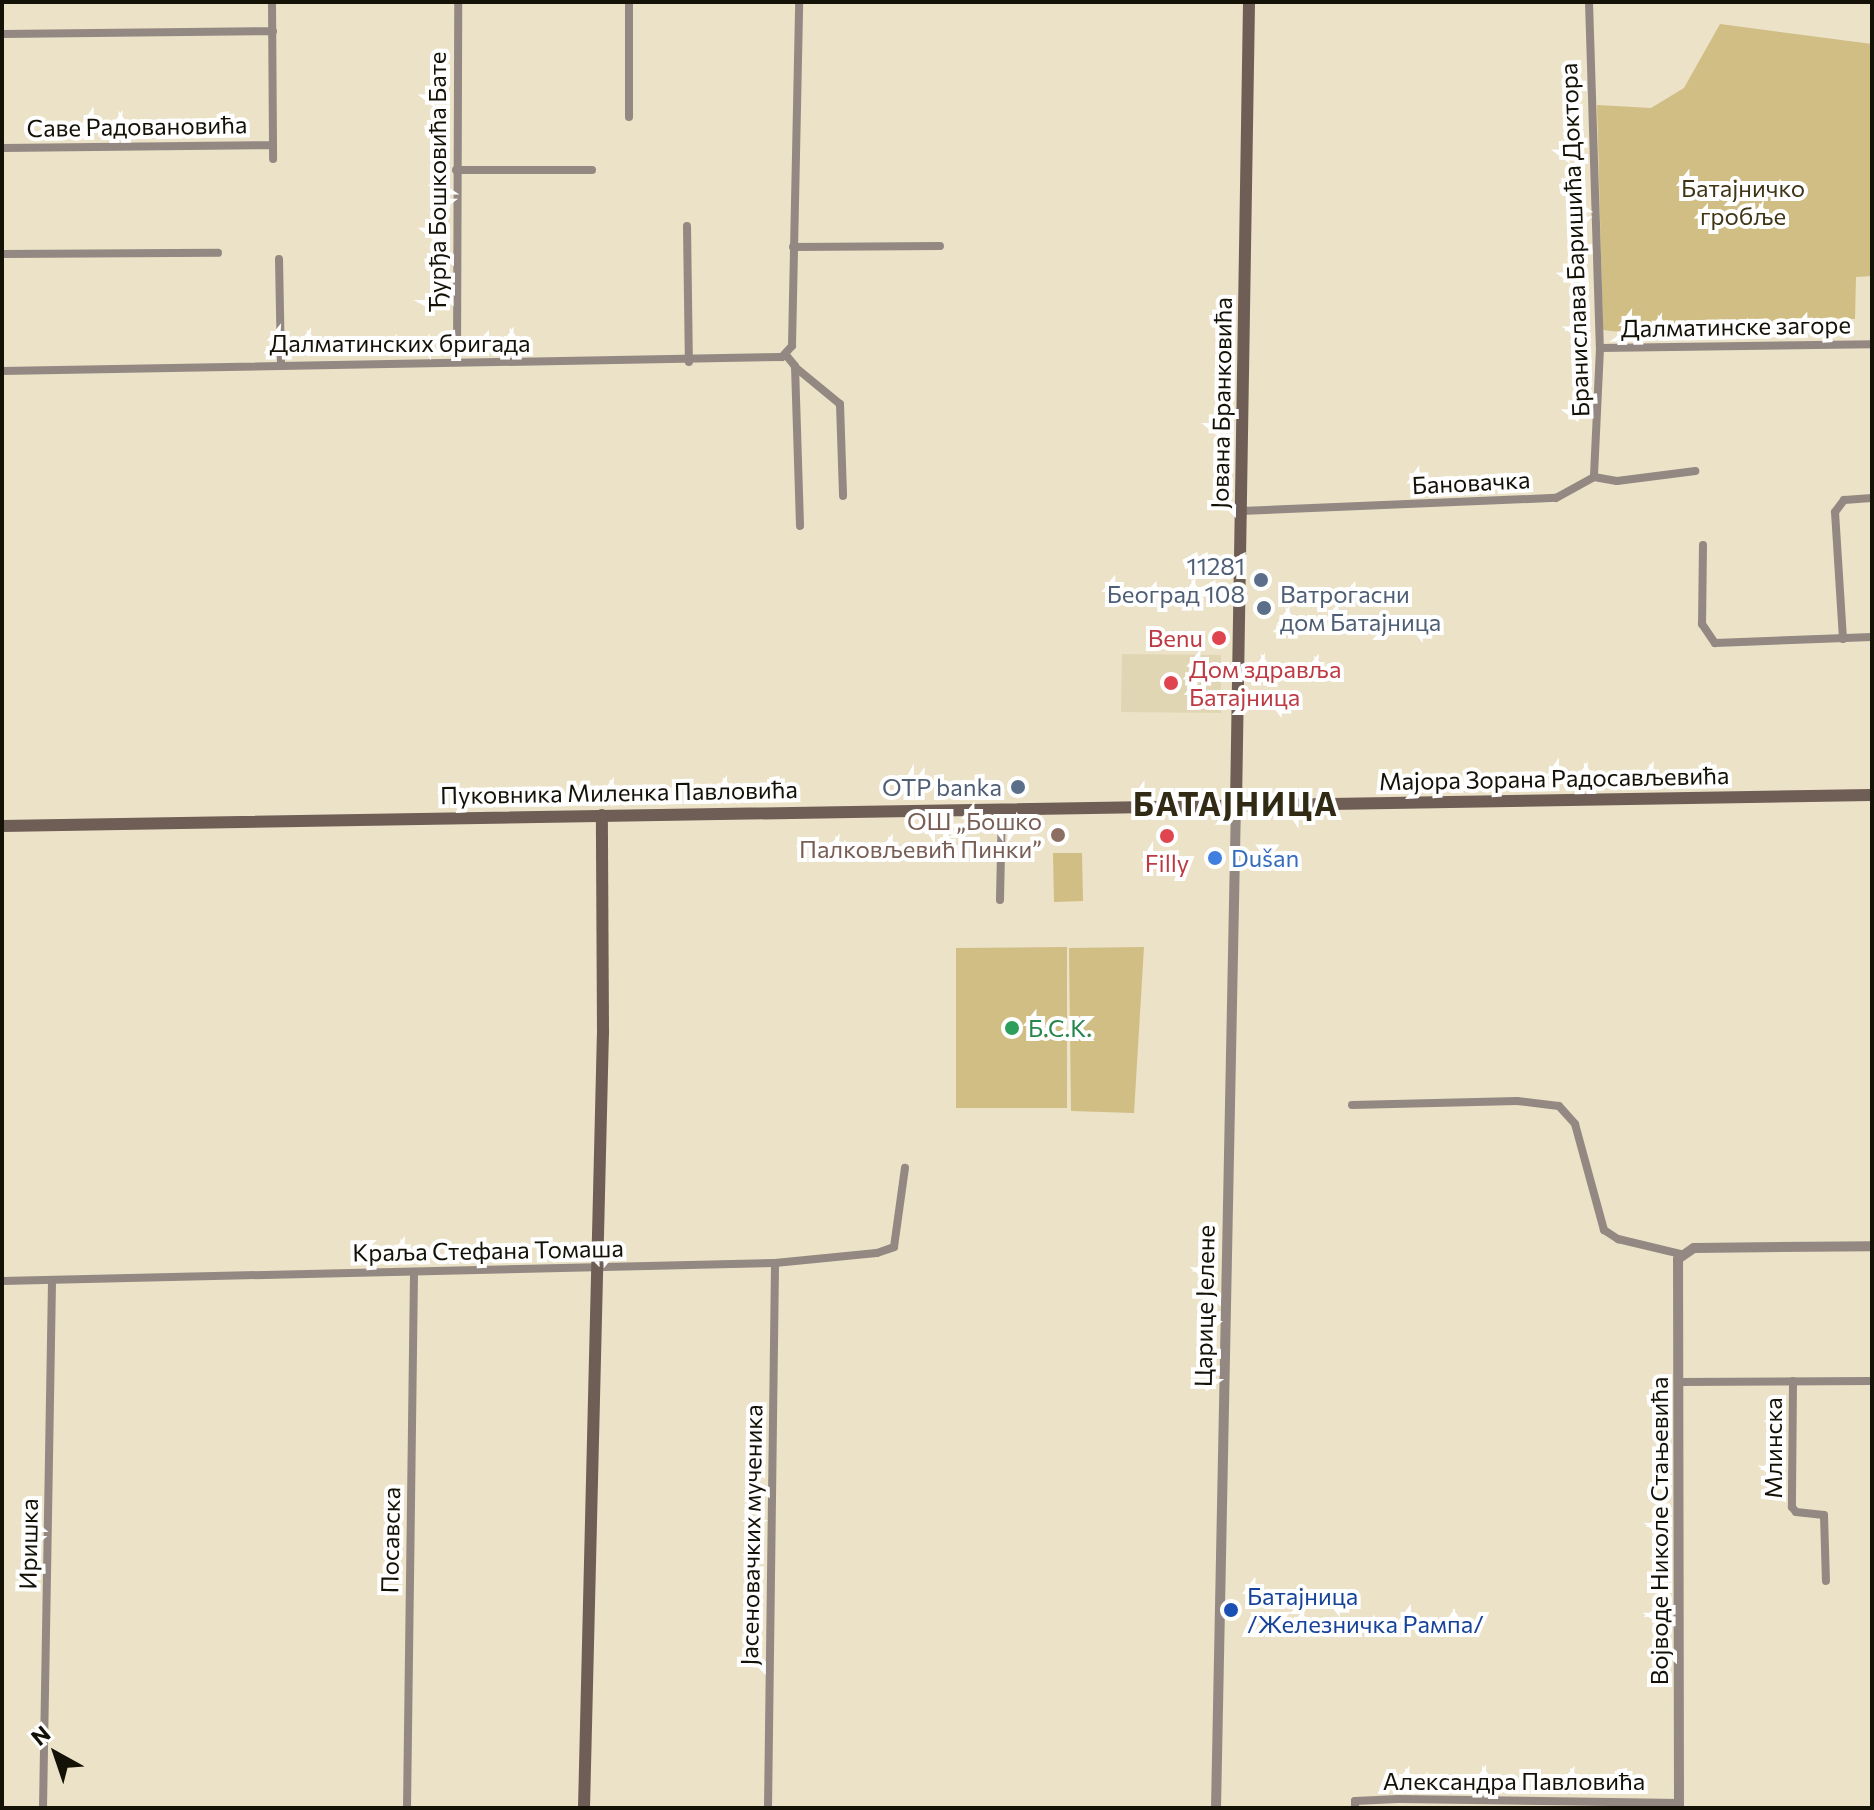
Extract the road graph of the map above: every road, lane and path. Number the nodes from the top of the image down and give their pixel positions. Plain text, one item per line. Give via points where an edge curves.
1 (272, 2) edge
2 (458, 2) edge
3 (629, 2) edge
4 (799, 2) edge
5 (1249, 2) edge
6 (1589, 2) edge
7 (273, 31) junction
8 (2, 34) edge
9 (629, 117) dead end
10 (273, 145) junction
11 (2, 148) edge
12 (273, 159) dead end
13 (456, 170) junction
14 (592, 170) dead end
15 (687, 226) dead end
16 (940, 246) dead end
17 (793, 247) junction
18 (218, 253) dead end
19 (2, 254) edge
20 (279, 259) dead end
21 (1872, 344) edge
22 (1600, 348) junction
23 (786, 355) junction
24 (457, 362) junction
25 (689, 362) junction
26 (281, 363) junction
27 (795, 366) junction
28 (2, 371) edge
29 (1695, 471) dead end
30 (1594, 477) junction
31 (843, 496) dead end
32 (1872, 498) edge
33 (1241, 511) junction
34 (800, 526) dead end
35 (1703, 545) dead end
36 (1872, 637) edge
37 (1843, 639) junction
38 (1872, 795) edge
39 (1236, 804) junction
40 (1002, 808) junction
41 (602, 815) junction
42 (2, 826) edge
43 (1000, 900) dead end
44 (1352, 1105) dead end
45 (905, 1168) dead end
46 (1872, 1246) edge
47 (1681, 1254) junction
48 (775, 1263) junction
49 (597, 1268) junction
50 (414, 1272) junction
51 (52, 1280) junction
52 (2, 1281) edge
53 (1793, 1381) junction
54 (1872, 1381) edge
55 (1679, 1382) junction
56 (1826, 1581) dead end
57 (1679, 1805) edge
58 (43, 1808) edge
59 (407, 1808) edge
60 (584, 1808) edge
61 (768, 1808) edge
62 (1216, 1808) edge
63 (1355, 1808) edge

1 - 7 street
2 - 13 street, Ђурђа Бошковића Бате
3 - 9 street
4 - 17 street
5 - 33 main road, Јована Бранковића
6 - 22 street, Бранислава Баришића Доктора
7 - 8 street
7 - 10 street
10 - 11 street, Саве Радовановића
10 - 12 street
13 - 14 street
13 - 24 street, Ђурђа Бошковића Бате
15 - 25 street
16 - 17 street
17 - 23 street via 792,346
18 - 19 street
20 - 26 street
21 - 22 street, Далматинске загоре
22 - 30 street, Бранислава Баришића Доктора
23 - 25 street, Далматинских бригада
23 - 27 street
24 - 25 street, Далматинских бригада
24 - 26 street, Далматинских бригада
26 - 28 street, Далматинских бригада
27 - 31 street via 840,404
27 - 34 street
29 - 30 street via 1617,481
30 - 33 street, Бановачка via 1556,498
32 - 37 street via 1844,500 1835,512
33 - 39 main road, Јована Бранковића
35 - 37 street via 1702,624 1708,639 1727,645
36 - 37 street
38 - 39 main road, Мајора Зорана Радосављевића
39 - 40 main road, Пуковника Миленка Павловића
39 - 62 street, Царице Јелене
40 - 41 main road, Пуковника Миленка Павловића
40 - 43 street
41 - 42 main road, Пуковника Миленка Павловића
41 - 49 main road
44 - 47 street via 1517,1101 1559,1106 1575,1124 1604,1230 1618,1239
45 - 48 street, Краља Стефана Томаша via 894,1247
46 - 47 street via 1694,1248
47 - 55 street, Војводе Николе Стањевића
48 - 49 street, Краља Стефана Томаша
48 - 61 street, Јасеновачких мученика
49 - 50 street, Краља Стефана Томаша
49 - 60 main road
50 - 51 street, Краља Стефана Томаша
50 - 59 street, Посавска
51 - 52 street, Краља Стефана Томаша
51 - 58 street, Иришка
53 - 54 street
53 - 55 street
53 - 56 street, Млинска via 1792,1507 1824,1515
55 - 57 street, Војводе Николе Стањевића
57 - 63 street, Александра Павловића via 1398,1799 1355,1801

